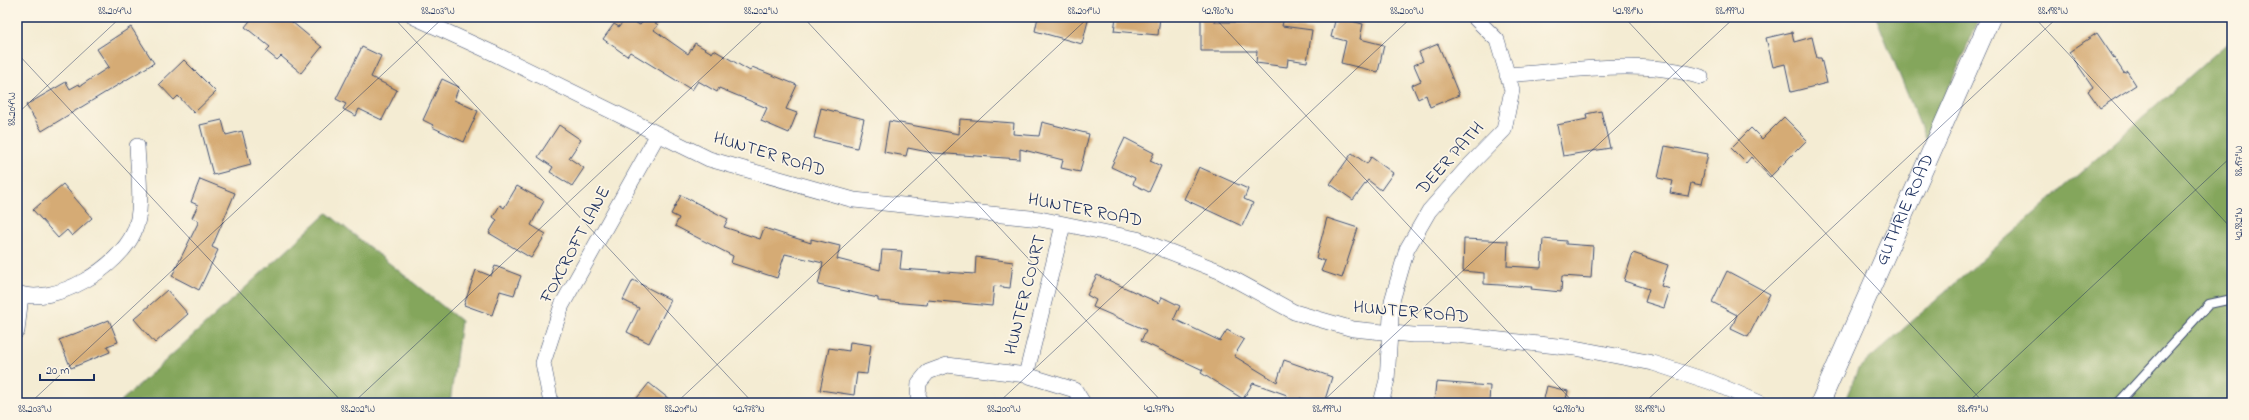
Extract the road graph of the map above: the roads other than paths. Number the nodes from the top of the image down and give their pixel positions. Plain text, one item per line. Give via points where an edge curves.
1 (414, 17) edge
2 (1474, 17) edge
3 (1991, 17) edge
4 (1507, 75) junction
5 (1701, 77) dead end
6 (658, 134) junction
7 (137, 146) dead end
8 (1063, 225) junction
9 (19, 294) edge
10 (2232, 299) edge
11 (17, 331) edge
12 (1389, 333) junction
13 (1026, 375) junction
14 (551, 403) edge
15 (922, 403) edge
16 (1083, 403) edge
17 (1381, 403) edge
18 (1760, 403) edge
19 (1820, 403) edge
20 (2118, 403) edge

1 - 6 street, HUNTER ROAD
2 - 4 street, DEER PATH via 1497,40
3 - 19 street, GUTHRIE ROAD
4 - 5 street via 1643,66 1682,70
4 - 12 street, DEER PATH via 1512,90 1504,130 1464,170 1429,211 1406,249 1392,301
6 - 8 street, HUNTER ROAD via 709,159 854,200 1040,219
6 - 14 street, FOXCROFT LANE via 562,305 543,363
7 - 9 street via 138,217 135,232 124,250 88,279 65,289 32,296
8 - 12 street, HUNTER ROAD via 1144,242 1219,271 1294,312 1353,329
8 - 13 street, HUNTER COURT
9 - 11 street
10 - 20 lane via 2209,304
12 - 17 street via 1387,380
12 - 18 street, HUNTER ROAD via 1456,335 1575,348 1653,363 1710,382
13 - 15 street, HUNTER COURT via 947,365 928,372 919,383 918,396
13 - 16 street, HUNTER COURT via 1075,390

